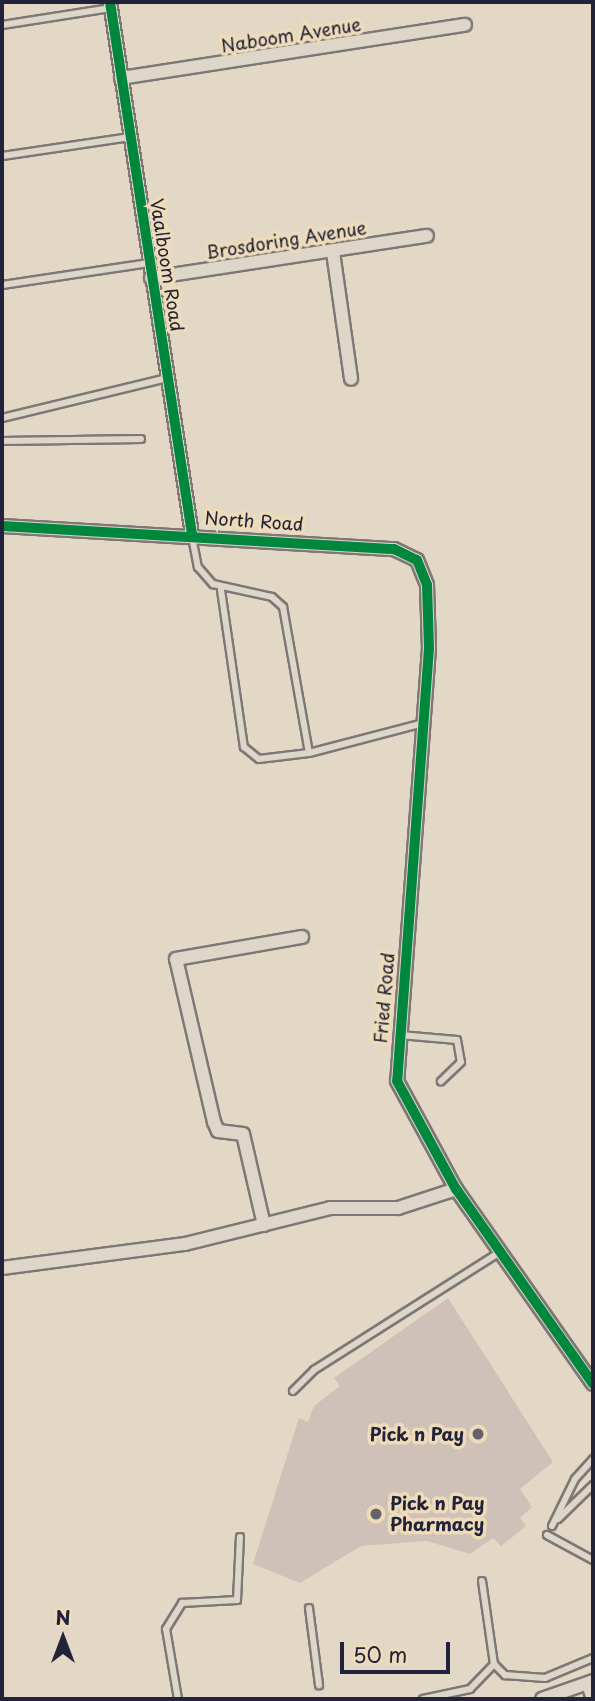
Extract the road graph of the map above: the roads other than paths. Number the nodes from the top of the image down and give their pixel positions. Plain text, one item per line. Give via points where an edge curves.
1 (111, 5) edge
2 (2, 25) edge
3 (466, 25) dead end
4 (121, 78) junction
5 (131, 137) junction
6 (2, 156) edge
7 (427, 236) dead end
8 (332, 252) junction
9 (149, 263) junction
10 (151, 278) junction
11 (2, 285) edge
12 (167, 378) junction
13 (351, 379) dead end
14 (2, 418) edge
15 (141, 439) dead end
16 (2, 442) edge
17 (2, 526) edge
18 (192, 534) junction
19 (417, 560) joint
20 (221, 590) junction
21 (424, 723) junction
22 (309, 753) junction
23 (302, 937) dead end
24 (398, 1035) junction
25 (441, 1081) dead end
26 (456, 1189) junction
27 (264, 1225) junction
28 (502, 1250) junction
29 (2, 1268) edge
30 (593, 1384) edge
31 (293, 1391) dead end
32 (593, 1459) edge
33 (593, 1485) edge
34 (547, 1535) dead end
35 (240, 1536) dead end
36 (593, 1560) edge
37 (482, 1581) dead end
38 (309, 1608) dead end
39 (593, 1658) edge
40 (494, 1664) junction
41 (591, 1683) edge
42 (319, 1685) dead end
43 (178, 1699) edge
44 (423, 1699) edge
45 (542, 1699) edge
46 (593, 1699) edge

1 - 2 lane
1 - 4 street, Vaalboom Road
3 - 4 street, Naboom Avenue
4 - 5 street, Vaalboom Road
5 - 6 lane
5 - 9 street, Vaalboom Road
7 - 8 street, Brosdoring Avenue
8 - 10 street, Brosdoring Avenue
8 - 13 street
9 - 10 street, Vaalboom Road
9 - 11 lane
10 - 12 street, Vaalboom Road
12 - 14 lane
12 - 18 street, Vaalboom Road
15 - 16 lane
17 - 18 street, North Road
18 - 19 street, North Road via 394,549
18 - 20 lane via 198,567
19 - 21 street, Fried Road via 429,602
20 - 22 lane via 272,597 283,607
20 - 22 lane via 244,747 259,759
21 - 22 lane
21 - 24 street, Fried Road
23 - 27 street via 176,959 214,1122 218,1131 243,1134
24 - 25 lane via 457,1040 461,1062
24 - 26 street, Fried Road via 397,1081 407,1108
26 - 27 street via 398,1208 330,1208
26 - 28 street, Fried Road
27 - 29 street via 185,1244
28 - 30 street, Fried Road
28 - 31 lane via 314,1370
32 - 33 lane via 575,1479 552,1525
34 - 36 lane
35 - 43 lane via 237,1600 182,1603 166,1629
37 - 40 lane
38 - 42 lane
39 - 40 lane via 528,1680 505,1675
40 - 44 lane via 471,1689
41 - 45 street
41 - 46 street

